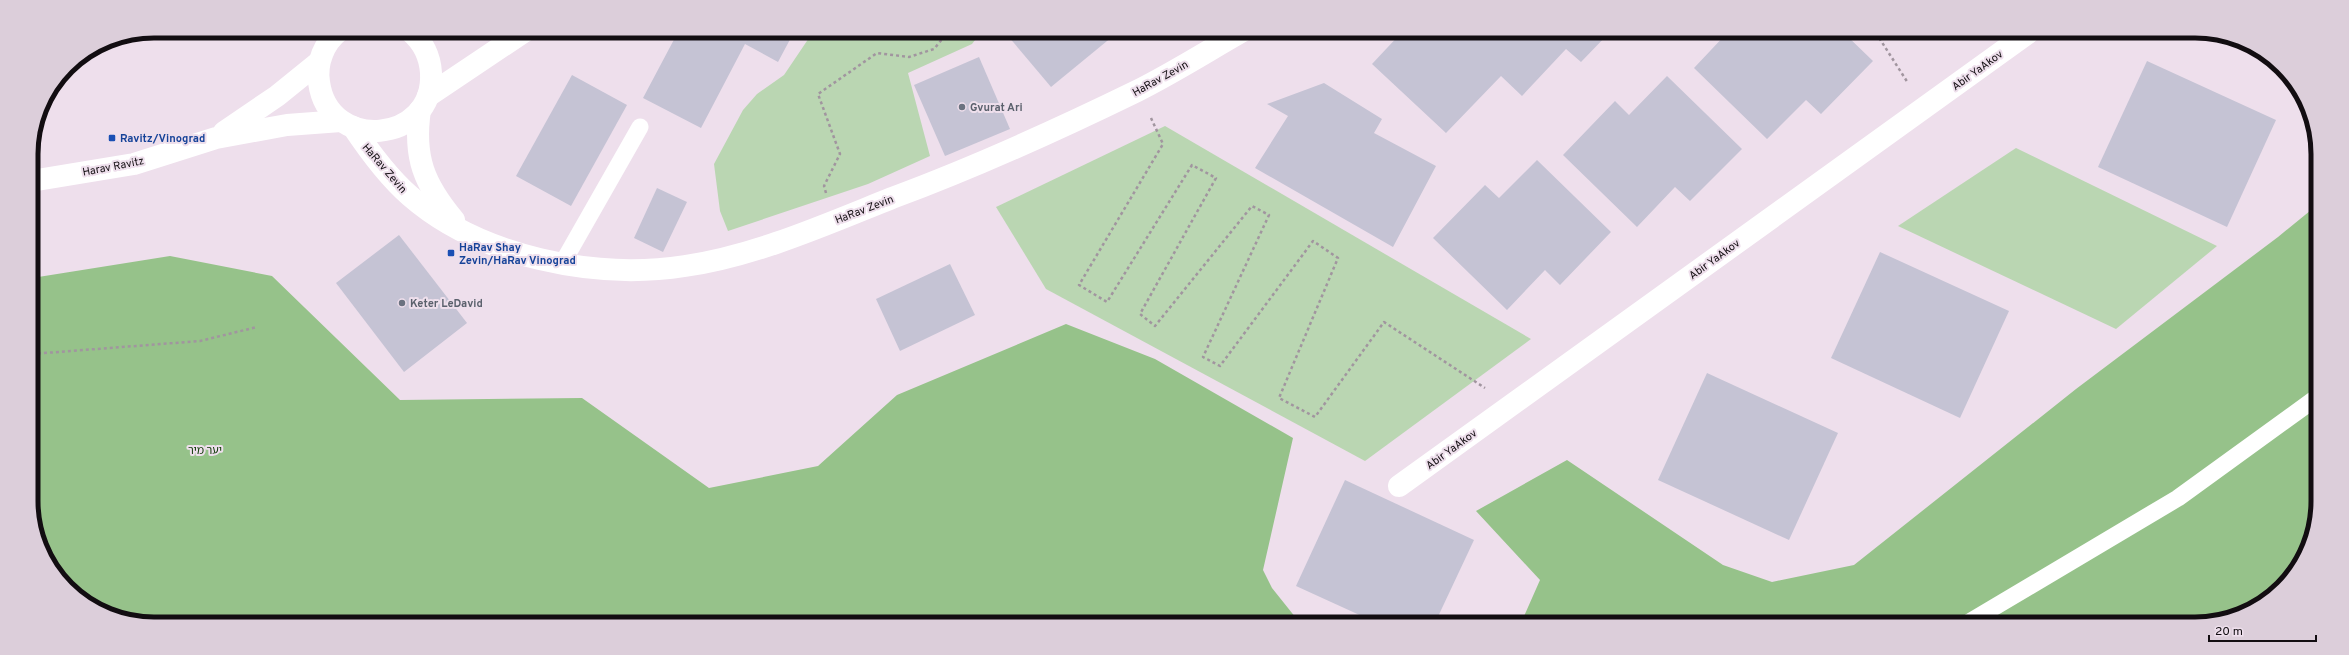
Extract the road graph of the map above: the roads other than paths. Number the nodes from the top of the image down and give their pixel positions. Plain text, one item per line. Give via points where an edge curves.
1 (332, 38) edge
2 (417, 38) edge
3 (515, 38) edge
4 (1230, 38) edge
5 (2021, 38) edge
6 (319, 62) junction
7 (424, 103) junction
8 (347, 124) junction
9 (640, 127) dead end
10 (216, 138) junction
11 (38, 180) edge
12 (463, 230) junction
13 (562, 264) junction
14 (2311, 402) edge
15 (1400, 486) dead end
16 (1978, 617) edge

1 - 6 street
2 - 7 street, HaRav Zevin via 425,49 430,64 431,80
3 - 7 street, Harav Ravitz
4 - 13 street, HaRav Zevin via 1139,90 972,168 746,252 685,266 621,270
5 - 15 street, Abir YaAkov
6 - 8 street, HaRav Zevin via 318,75 322,98
6 - 10 street, Harav Ravitz via 277,96
7 - 8 street, Harav Ravitz via 410,120 391,130 366,131
7 - 12 street, HaRav Zevin via 417,142 420,162 427,182 439,202
8 - 10 street, Harav Ravitz via 287,125
8 - 12 street, HaRav Zevin via 408,194 430,211
9 - 13 lane
10 - 11 street, Harav Ravitz via 134,164
12 - 13 street, HaRav Zevin via 509,250
14 - 16 lane via 2178,498

